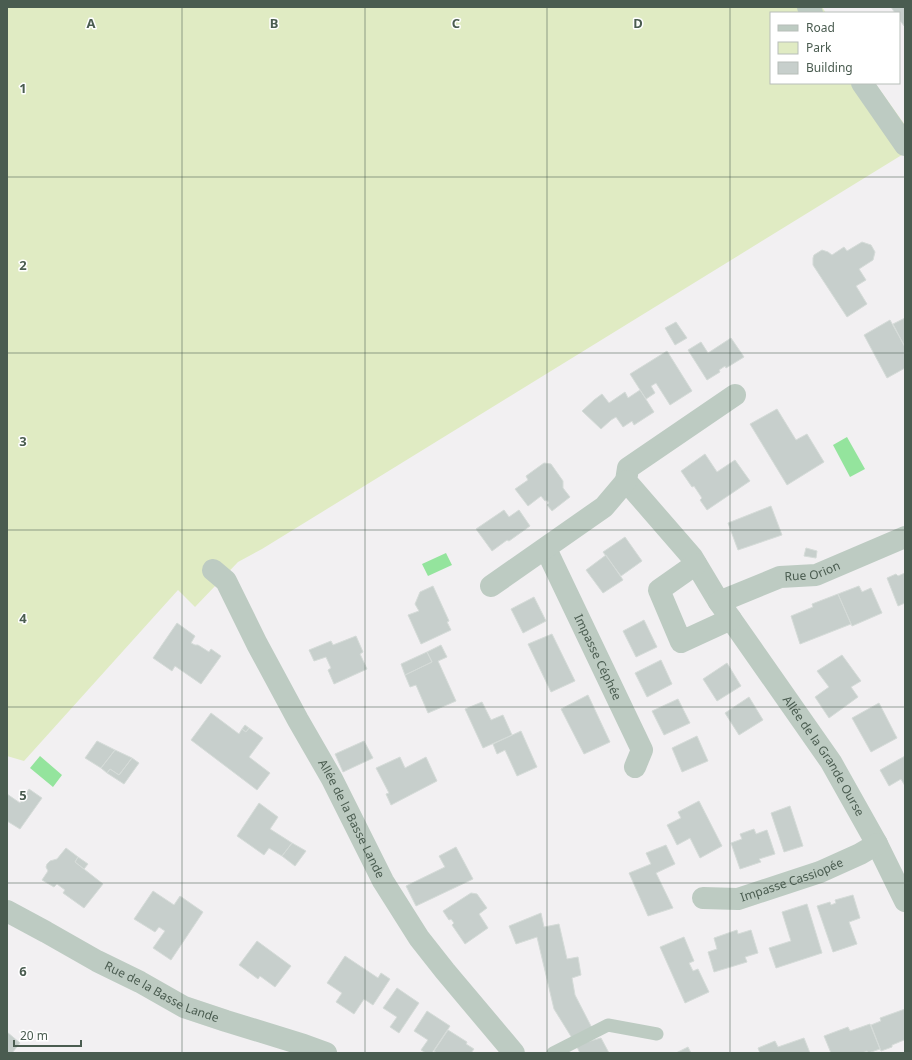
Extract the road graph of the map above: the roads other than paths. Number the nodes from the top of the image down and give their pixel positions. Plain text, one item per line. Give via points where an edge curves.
1 (863, 84) edge
2 (905, 145) edge
3 (735, 395) dead end
4 (626, 481) junction
5 (905, 537) edge
6 (546, 549) junction
7 (696, 564) junction
8 (213, 570) dead end
9 (491, 586) dead end
10 (725, 610) junction
11 (635, 767) dead end
12 (877, 844) junction
13 (703, 898) dead end
14 (905, 900) edge
15 (7, 911) edge
16 (657, 1034) dead end
17 (326, 1053) edge
18 (514, 1053) edge
19 (553, 1053) edge

1 - 2 street
3 - 4 street via 628,468
4 - 6 street via 604,507
4 - 7 street, Allée de la Grande Ourse
5 - 10 street, Rue Orion via 816,575 780,577
6 - 9 street
6 - 11 street, Impasse Céphée via 642,750
7 - 10 street, Allée de la Grande Ourse
7 - 10 street via 659,590 681,642
8 - 18 street, Allée de la Basse Lande via 226,581 387,888 445,971
10 - 12 street, Allée de la Grande Ourse via 831,762
12 - 13 street, Impasse Cassiopée via 820,872 738,899
12 - 14 street, Allée de la Grande Ourse
15 - 17 street, Rue de la Basse Lande via 184,1007
16 - 19 lane via 608,1025

